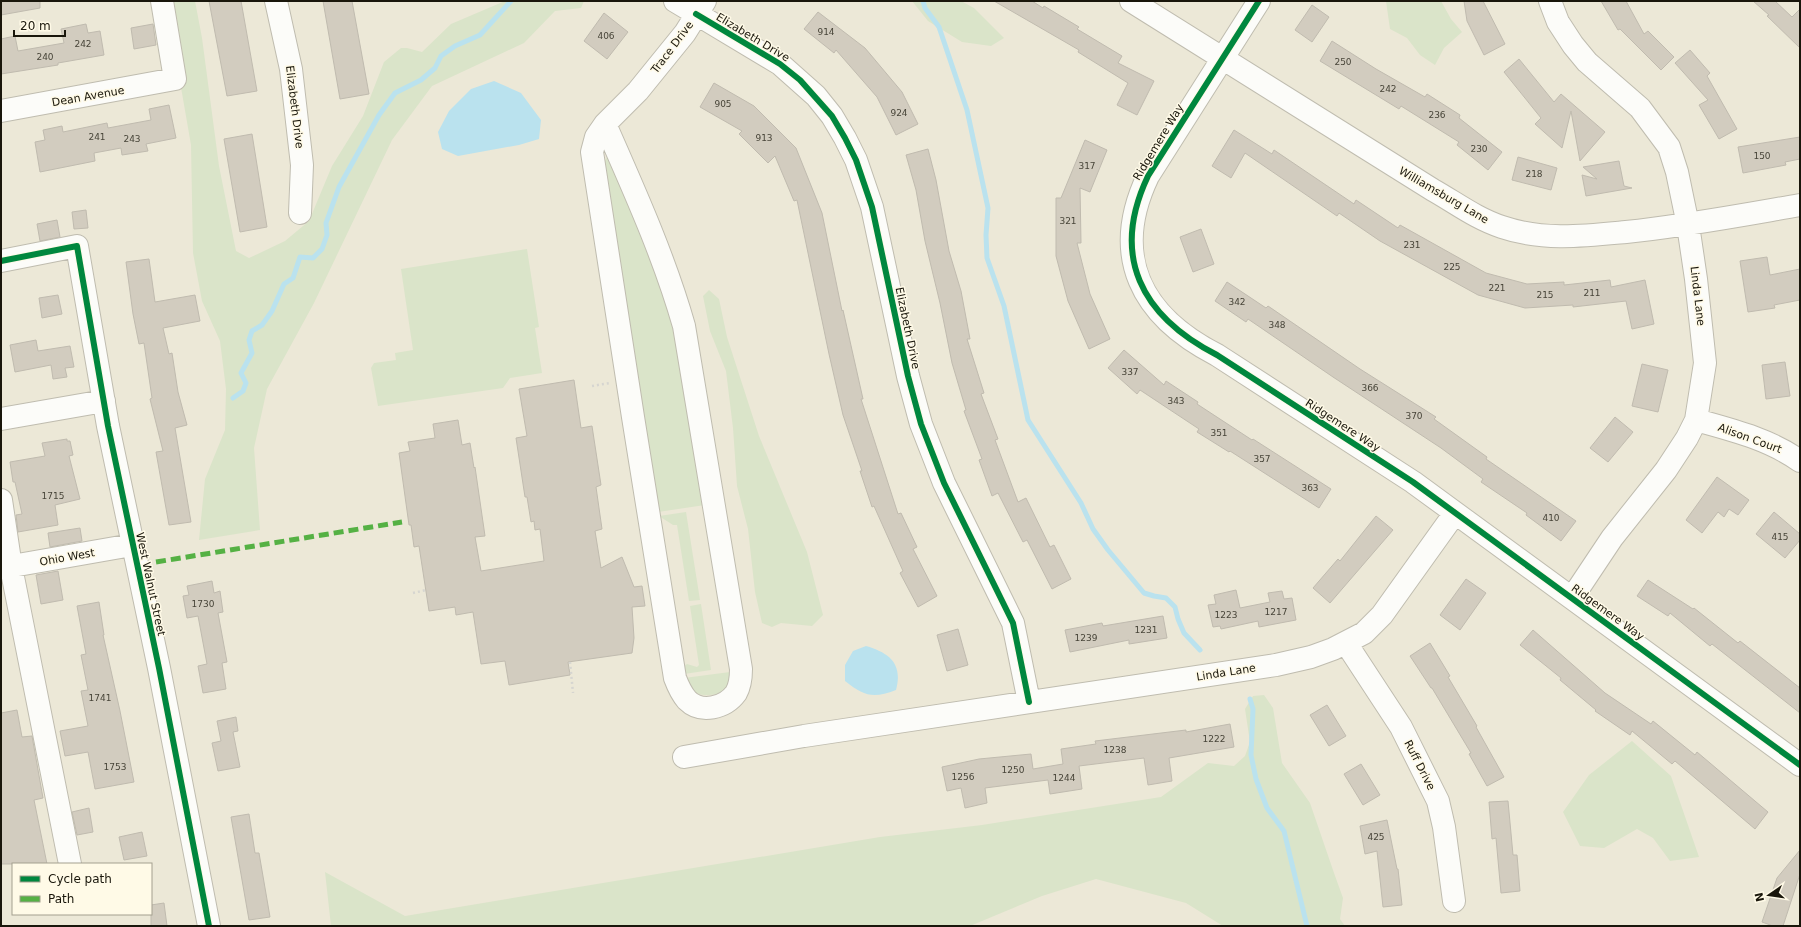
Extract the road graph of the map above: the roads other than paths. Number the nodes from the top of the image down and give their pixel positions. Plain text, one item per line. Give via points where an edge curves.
1 (162, 1) edge
2 (276, 1) edge
3 (675, 1) edge
4 (1131, 1) edge
5 (1259, 1) edge
6 (1550, 1) edge
7 (701, 8) edge
8 (1223, 59) junction
9 (1, 111) edge
10 (605, 124) junction
11 (1800, 205) edge
12 (300, 213) dead end
13 (1688, 225) junction
14 (1, 261) edge
15 (104, 401) junction
16 (1, 418) edge
17 (1696, 420) junction
18 (1800, 461) edge
19 (1, 500) edge
20 (1455, 513) junction
21 (132, 545) junction
22 (6, 568) edge
23 (1572, 598) junction
24 (1346, 643) junction
25 (1029, 702) junction
26 (684, 757) dead end
27 (1800, 765) edge
28 (70, 863) edge
29 (1454, 901) dead end
30 (210, 926) edge

1 - 9 street, Dean Avenue via 175,79
2 - 12 street, Elizabeth Drive via 291,69 302,166
3 - 7 street, Elizabeth Drive
4 - 8 street, Williamsburg Lane
5 - 8 street, Ridgemere Way
6 - 13 street, Linda Lane via 1558,22 1573,45 1587,62 1640,108 1669,147
7 - 10 street, Trace Drive via 685,33 638,91
7 - 25 street, Elizabeth Drive via 800,80 832,116 856,160 872,207 908,376 921,424 944,483 1013,623
8 - 13 street, Williamsburg Lane via 1475,216 1502,227 1532,234 1573,237
8 - 20 street, Ridgemere Way via 1139,194 1134,211 1132,249 1144,291 1163,318 1194,343 1217,354
10 - 10 street, Trace Drive via 596,137 592,152 594,168 675,678 687,700 696,706 715,708 736,692 741,669 684,326 671,280 652,231
11 - 13 street, Williamsburg Lane
13 - 17 street, Linda Lane via 1705,363
14 - 15 street, West Walnut Street via 77,246
15 - 16 street
15 - 21 street, West Walnut Street
17 - 18 street, Alison Court via 1737,431 1783,449
17 - 23 street, Linda Lane via 1666,470 1612,538
19 - 22 street
20 - 23 street, Ridgemere Way
20 - 24 street, Linda Lane via 1382,615 1364,633
21 - 22 street, Ohio West
21 - 30 street, West Walnut Street
22 - 28 street
23 - 27 street, Ridgemere Way
24 - 25 street, Linda Lane via 1311,657 1276,665
24 - 29 street, Ruff Drive via 1401,727 1440,804
25 - 26 street, Linda Lane

